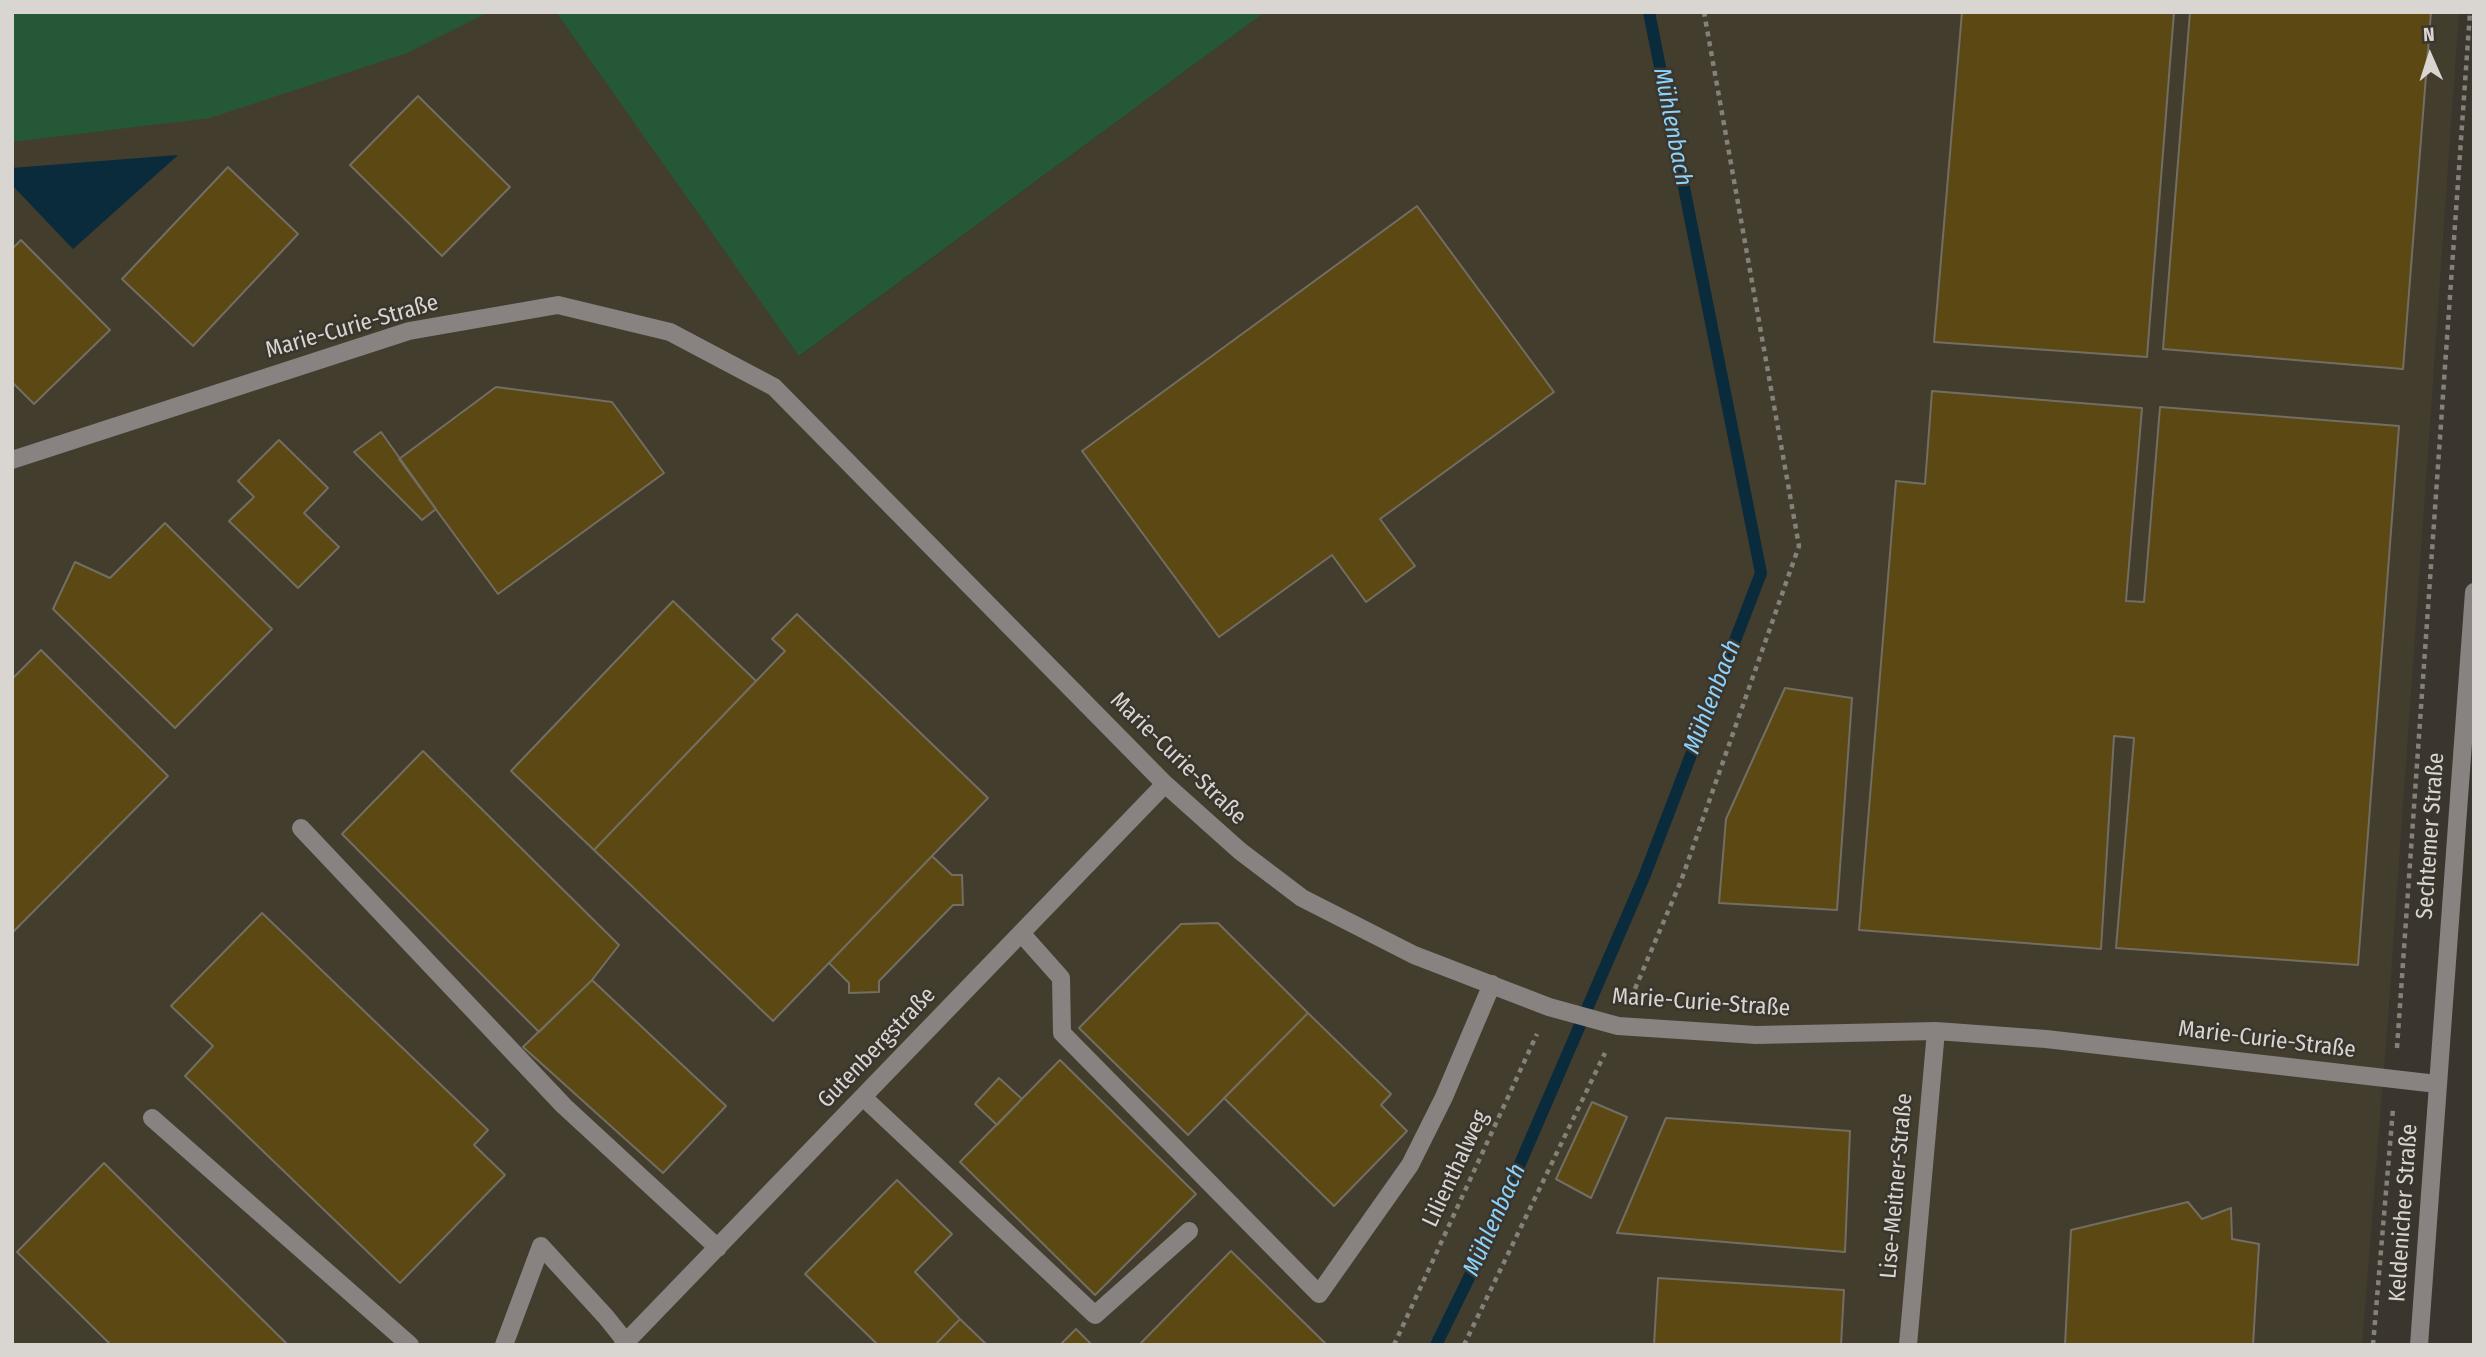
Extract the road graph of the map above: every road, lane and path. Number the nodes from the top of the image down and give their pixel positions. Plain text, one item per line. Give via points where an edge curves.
1 (1704, 12) edge
2 (2470, 12) edge
3 (12, 460) edge
4 (2474, 592) edge
5 (1165, 784) junction
6 (301, 828) dead end
7 (1021, 933) junction
8 (1492, 985) junction
9 (1549, 1007) junction
10 (1618, 1026) junction
11 (1936, 1031) junction
12 (2395, 1079) junction
13 (2437, 1084) junction
14 (863, 1097) junction
15 (152, 1118) dead end
16 (1189, 1231) dead end
17 (718, 1248) junction
18 (624, 1343) edge
19 (410, 1345) edge
20 (504, 1345) edge
21 (1394, 1345) edge
22 (1464, 1345) edge
23 (1908, 1345) edge
24 (2373, 1345) edge
25 (2419, 1345) edge

1 - 10 path via 1799,546 1681,881
2 - 12 path
3 - 5 street, Marie-Curie-Straße via 409,331 558,305 670,332 774,387
4 - 13 street, Sechtemer Straße
5 - 7 street, Gutenbergstraße
5 - 8 street, Marie-Curie-Straße via 1240,851 1302,898 1414,955
6 - 17 street via 564,1106
7 - 8 street via 1061,978 1062,1033 1320,1294 1410,1165
7 - 14 street, Gutenbergstraße
8 - 9 street, Marie-Curie-Straße
9 - 10 street, Marie-Curie-Straße
9 - 21 path, Lilienthalweg
10 - 11 street, Marie-Curie-Straße via 1756,1035
10 - 22 path
11 - 12 street, Marie-Curie-Straße
11 - 23 street, Lise-Meitner-Straße
12 - 13 street, Marie-Curie-Straße
12 - 24 path
13 - 25 street, Keldenicher Straße
14 - 16 street via 1095,1315
14 - 17 street, Gutenbergstraße
15 - 19 street
17 - 18 street, Gutenbergstraße
18 - 20 street via 607,1317 541,1246

